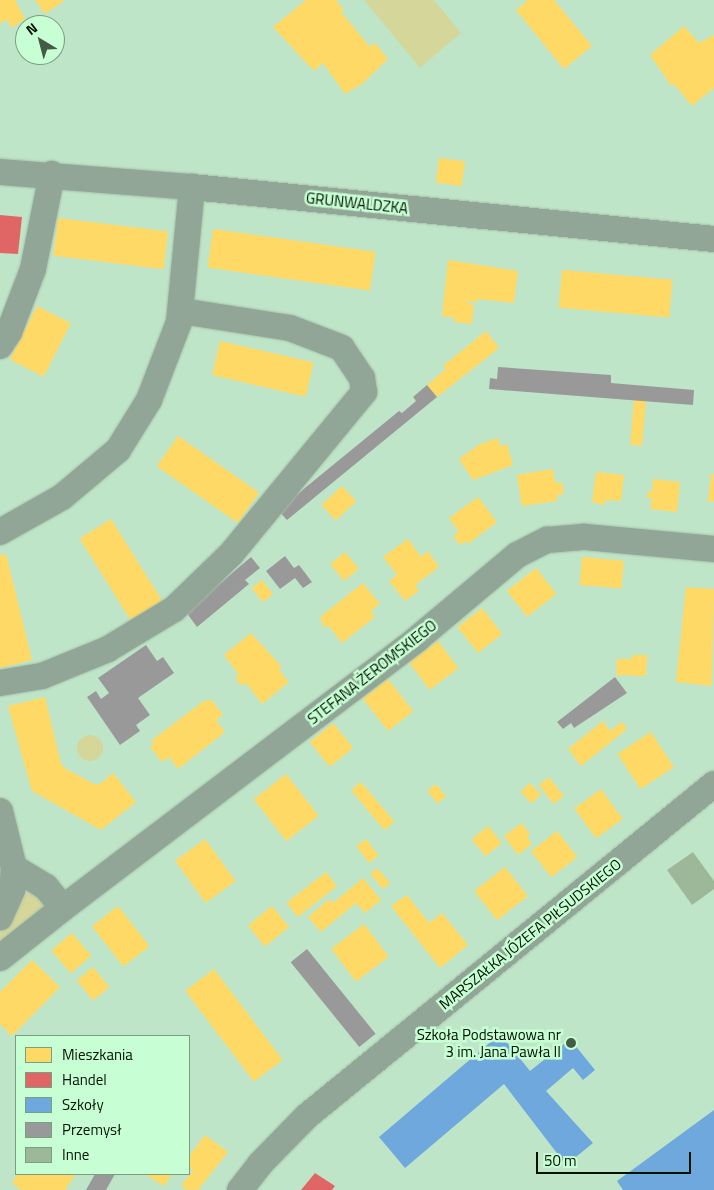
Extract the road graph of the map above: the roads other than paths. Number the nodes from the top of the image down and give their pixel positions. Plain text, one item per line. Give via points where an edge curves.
1 (0, 172) edge
2 (52, 174) junction
3 (192, 187) junction
4 (714, 239) edge
5 (181, 311) junction
6 (0, 346) edge
7 (0, 532) edge
8 (714, 549) edge
9 (0, 683) edge
10 (713, 787) edge
11 (0, 811) edge
12 (14, 868) junction
13 (64, 908) junction
14 (0, 917) edge
15 (0, 958) edge
16 (240, 1190) edge

1 - 2 street, GRUNWALDZKA
2 - 3 street, GRUNWALDZKA
2 - 6 street via 32,268 9,332
3 - 4 street, GRUNWALDZKA
3 - 5 street
5 - 7 street via 149,400 118,450 62,497
5 - 9 street via 290,328 342,348 362,378 364,392 231,554 174,609 108,649 42,676
8 - 13 street, STEFANA ŻEROMSKIEGO via 585,536 547,540 517,556 417,639
10 - 16 street, MARSZAŁKA JÓZEFA PIŁSUDSKIEGO via 307,1116 260,1164
11 - 12 street
12 - 13 street via 46,887
12 - 14 street via 12,890
13 - 15 street, STEFANA ŻEROMSKIEGO

